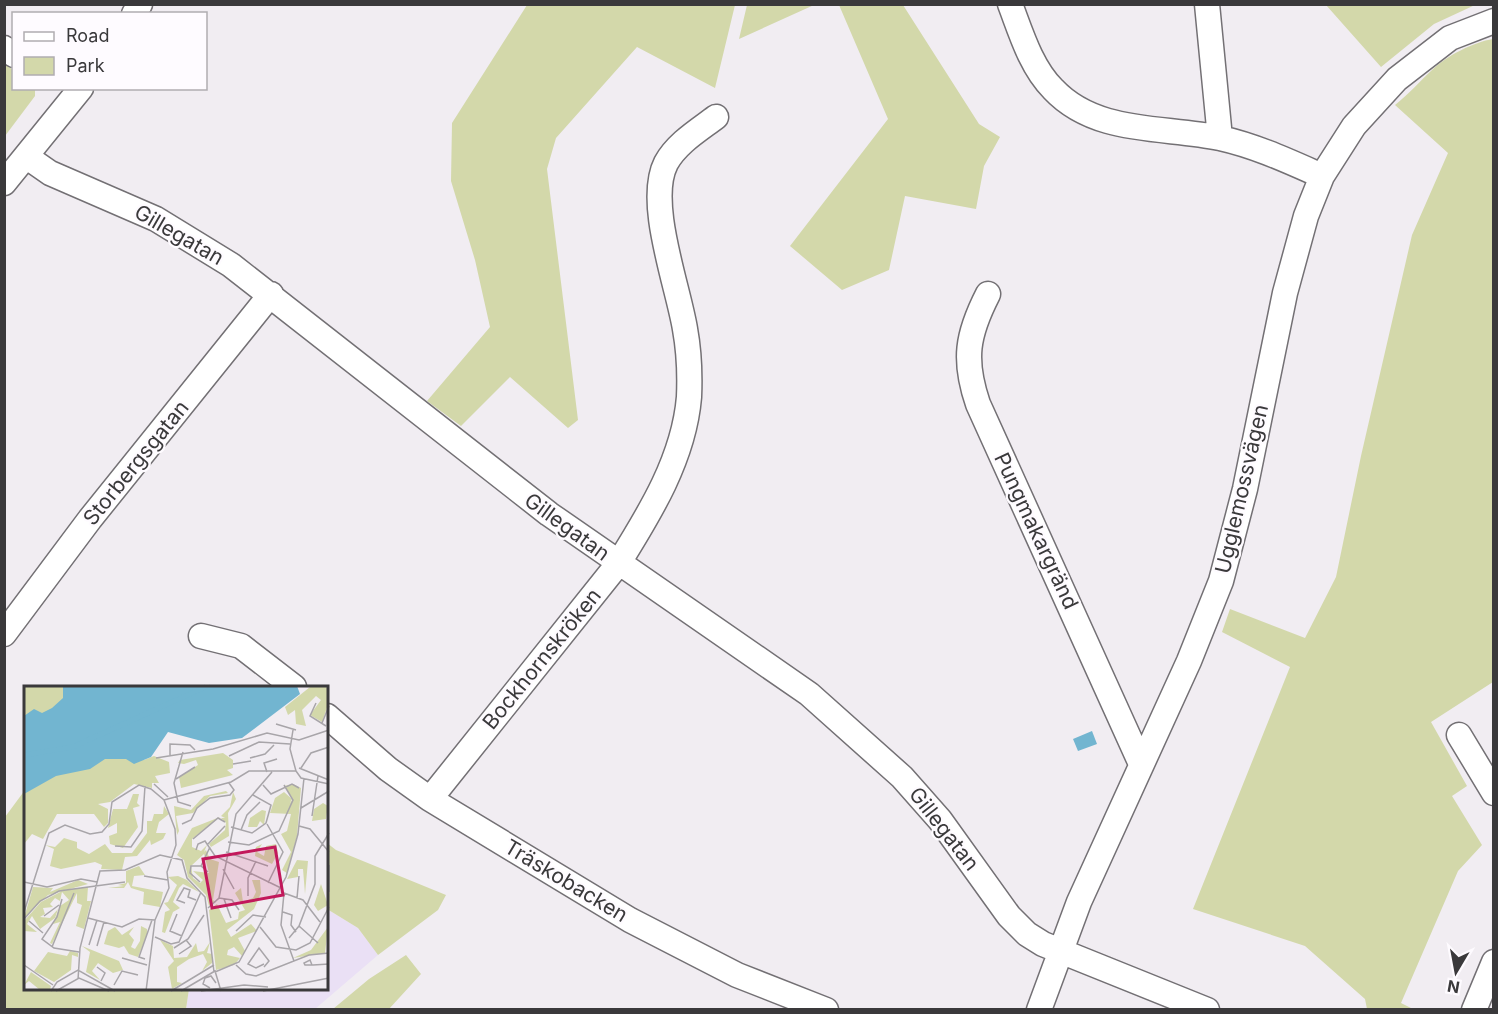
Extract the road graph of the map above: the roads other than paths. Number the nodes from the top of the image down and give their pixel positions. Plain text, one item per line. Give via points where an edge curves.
1 (1010, 4) edge
2 (1207, 4) edge
3 (1494, 21) edge
4 (70, 92) edge
5 (716, 117) dead end
6 (1220, 138) junction
7 (27, 157) junction
8 (1322, 176) junction
9 (4, 183) edge
10 (271, 294) junction
11 (988, 294) dead end
12 (618, 564) junction
13 (4, 634) edge
14 (201, 636) dead end
15 (293, 686) edge
16 (328, 717) edge
17 (1459, 735) dead end
18 (1141, 764) junction
19 (1494, 793) edge
20 (430, 798) junction
21 (1060, 950) junction
22 (1494, 962) edge
23 (826, 1010) edge
24 (1039, 1010) edge
25 (1207, 1010) edge
26 (1474, 1010) edge

1 - 6 street via 1043,77 1053,90 1080,110 1125,125
2 - 6 street
3 - 8 street, Ugglemossvägen via 1450,38 1397,79 1354,126
4 - 7 street
5 - 12 street, Bockhornskröken via 677,148 661,178 660,207 685,330 688,401 668,473
6 - 8 street via 1266,151
7 - 9 street
7 - 10 street, Gillegatan via 50,173 111,197 192,238
8 - 18 street, Ugglemossvägen via 1306,216 1285,293 1224,571 1197,643
10 - 12 street, Gillegatan via 494,472
10 - 13 street, Storbergsgatan via 90,519
11 - 18 street, Pungmakargränd via 975,324 968,355 978,404
12 - 20 street, Bockhornskröken
12 - 21 street, Gillegatan via 809,694 858,736 935,814 1009,916 1027,934
14 - 15 street via 241,646
16 - 20 street, Träskobacken via 388,769
17 - 19 street
18 - 21 street, Ugglemossvägen
20 - 23 street, Träskobacken via 658,936 754,983
21 - 24 street, Ugglemossvägen
21 - 25 street, Gillegatan
22 - 26 street

